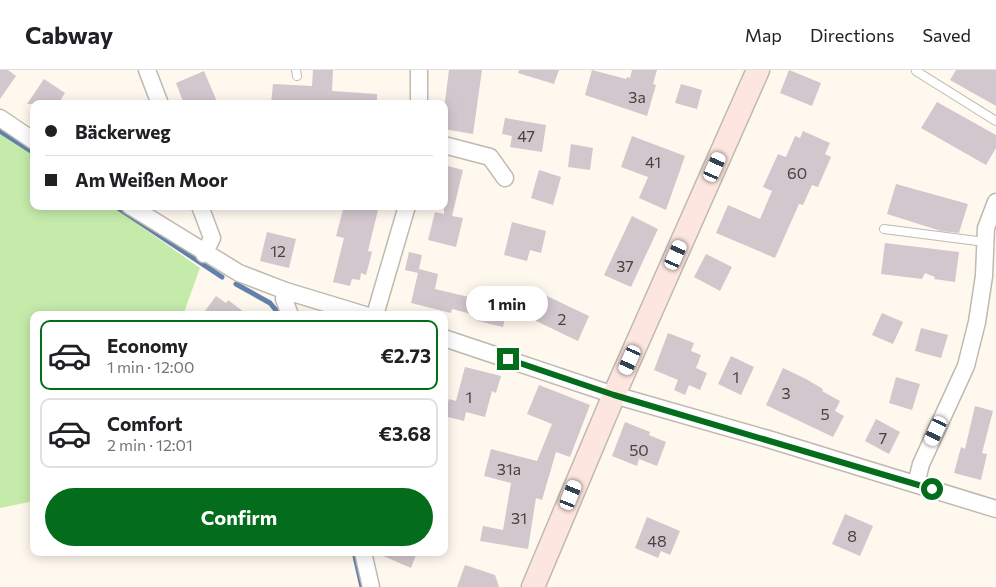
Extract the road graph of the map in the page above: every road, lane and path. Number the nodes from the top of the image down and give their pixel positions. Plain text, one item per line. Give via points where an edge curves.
1 (146, 70) edge
2 (419, 70) edge
3 (757, 70) edge
4 (916, 71) dead end
5 (158, 100) edge
6 (419, 100) edge
7 (0, 118) edge
8 (996, 122) edge
9 (30, 138) edge
10 (448, 146) edge
11 (505, 178) dead end
12 (996, 202) edge
13 (136, 210) edge
14 (202, 210) edge
15 (406, 210) edge
16 (884, 229) dead end
17 (985, 242) junction
18 (204, 254) junction
19 (286, 291) junction
20 (288, 311) edge
21 (352, 311) edge
22 (376, 311) edge
23 (448, 339) edge
24 (614, 395) junction
25 (916, 484) junction
26 (996, 509) edge
27 (364, 556) edge
28 (371, 587) edge
29 (533, 587) edge

1 - 5 street
2 - 6 street
3 - 24 main road
4 - 8 lane
7 - 9 street
10 - 11 street via 490,157
12 - 17 street via 986,228
13 - 18 street
14 - 18 street via 212,238
15 - 22 street
16 - 17 lane
17 - 25 street via 977,322 966,366 921,464
18 - 19 street via 239,273
19 - 20 street via 284,299
19 - 21 street
23 - 24 street
24 - 25 street
24 - 29 main road
25 - 26 street
27 - 28 street

